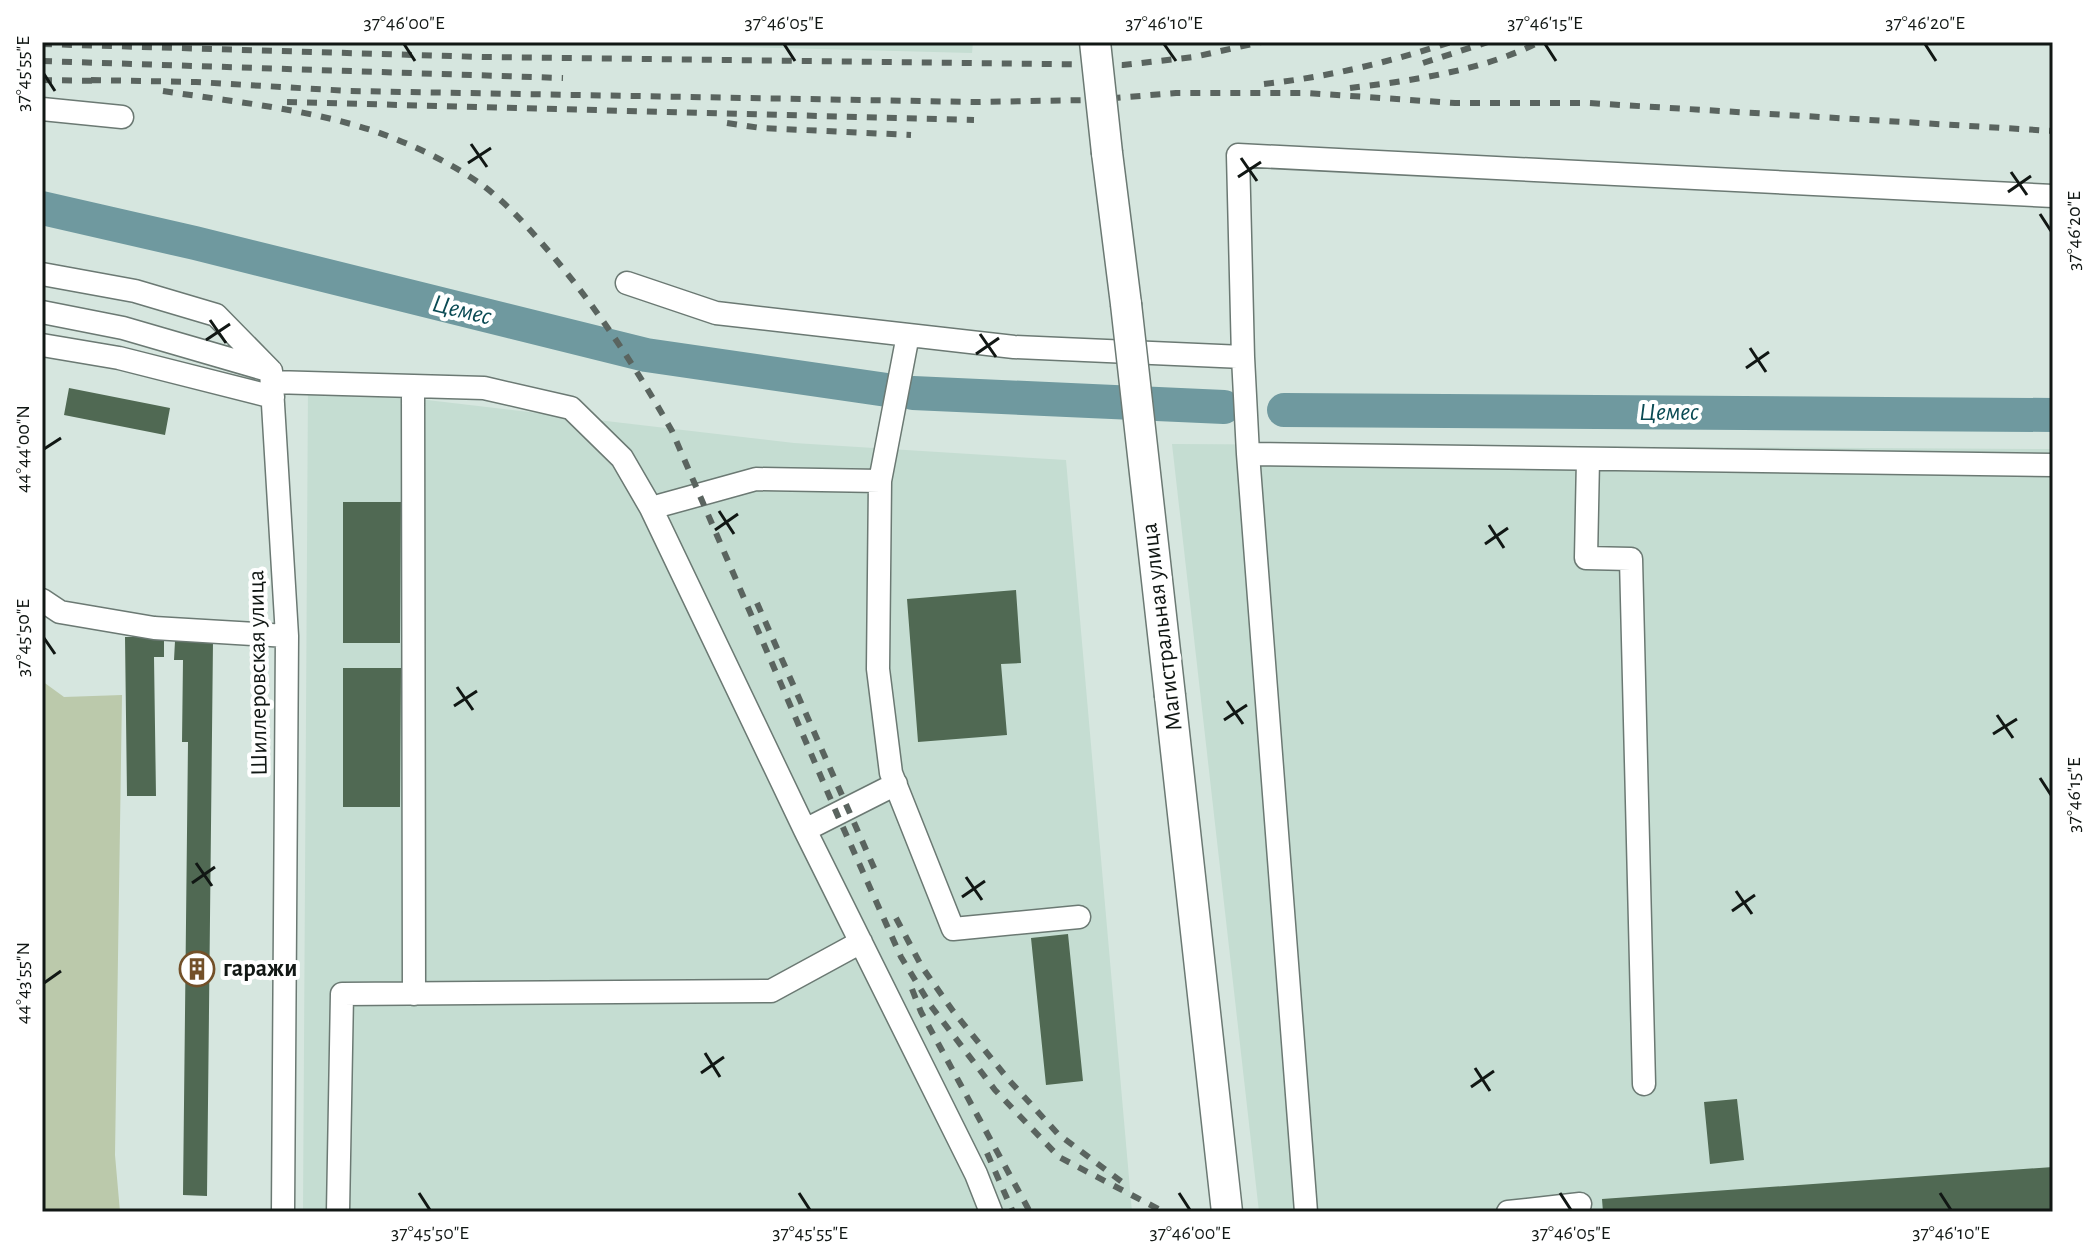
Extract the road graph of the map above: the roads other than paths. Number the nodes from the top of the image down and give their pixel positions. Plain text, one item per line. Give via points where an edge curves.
1 (1095, 42) edge
2 (42, 109) edge
3 (122, 117) dead end
4 (2053, 196) edge
5 (42, 274) edge
6 (627, 283) dead end
7 (42, 312) edge
8 (908, 335) junction
9 (42, 345) edge
10 (1243, 357) junction
11 (272, 383) junction
12 (413, 386) junction
13 (1248, 454) junction
14 (1588, 459) junction
15 (2053, 465) edge
16 (880, 481) junction
17 (651, 508) junction
18 (42, 600) edge
19 (287, 636) junction
20 (896, 784) junction
21 (805, 830) junction
22 (1079, 917) dead end
23 (861, 942) junction
24 (414, 994) junction
25 (1644, 1084) dead end
26 (1580, 1204) dead end
27 (283, 1212) edge
28 (338, 1212) edge
29 (991, 1212) edge
30 (1227, 1212) edge
31 (1306, 1212) edge
32 (1508, 1212) edge

1 - 30 highway, Магистральная улица, bridge
2 - 3 street
4 - 10 street via 1238,155
5 - 11 street via 135,291 216,315
6 - 8 street via 716,313
7 - 11 street via 123,328
8 - 10 street via 1014,347
8 - 16 street
9 - 11 street
10 - 13 street
11 - 12 street
11 - 19 street, Шиллеровская улица
12 - 17 street via 484,388 571,408 622,458
12 - 24 street
13 - 14 street
13 - 31 street
14 - 15 street
14 - 25 street via 1586,558 1631,559
16 - 17 street via 756,479
16 - 20 street via 878,669
17 - 21 street
18 - 19 street via 60,612 154,628
19 - 27 street, Шиллеровская улица
20 - 21 street
20 - 22 street via 953,929
21 - 23 street
23 - 24 street via 771,991
23 - 29 street
24 - 28 street via 342,994
26 - 32 street

